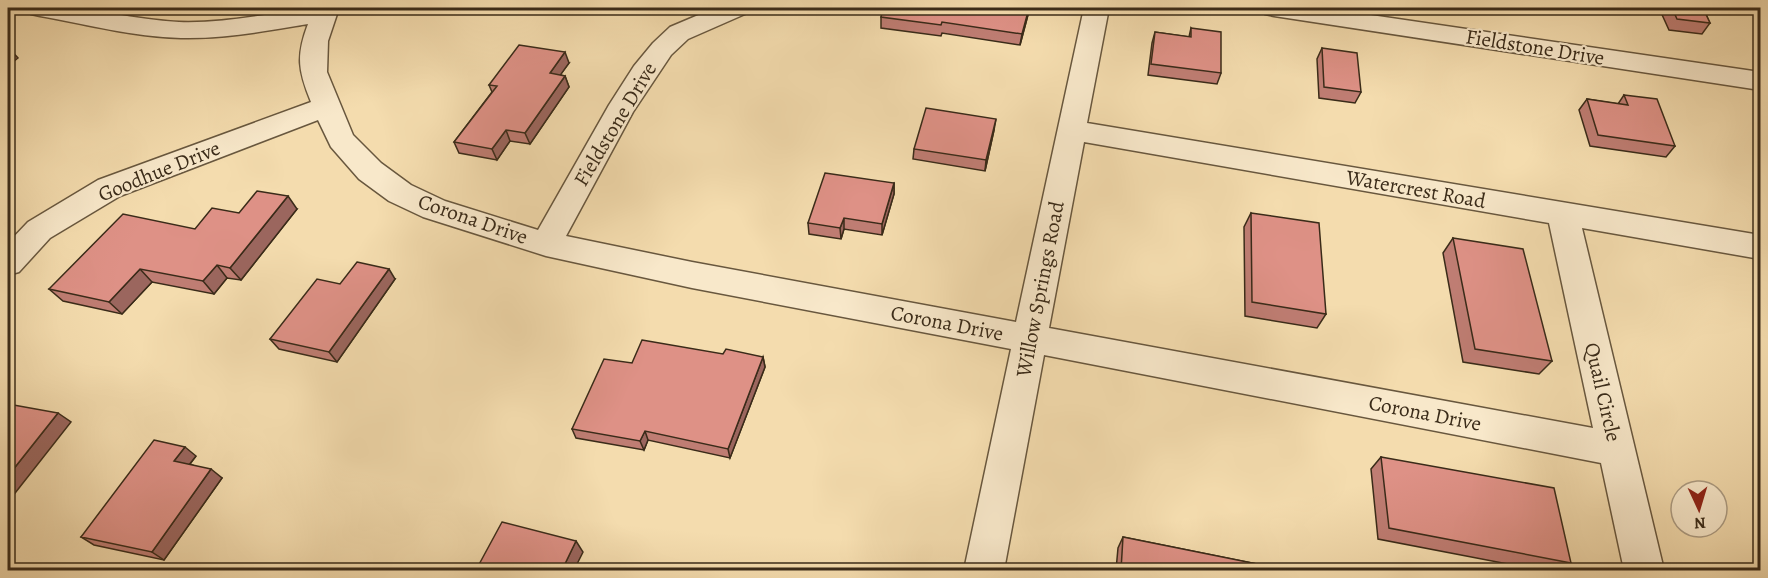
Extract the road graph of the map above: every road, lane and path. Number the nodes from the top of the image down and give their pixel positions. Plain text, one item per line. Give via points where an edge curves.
1 (40, 8) edge
2 (736, 8) edge
3 (1096, 8) edge
4 (1274, 8) edge
5 (326, 10) edge
6 (1761, 81) edge
7 (327, 106) junction
8 (1071, 130) junction
9 (1563, 214) junction
10 (546, 244) junction
11 (1761, 247) edge
12 (8, 263) edge
13 (1031, 339) junction
14 (1616, 449) junction
15 (984, 570) edge
16 (1644, 570) edge

1 - 5 street via 154,29 180,30 213,29
2 - 10 street, Fieldstone Drive via 679,33 662,49 619,112
3 - 8 street, Willow Springs Road
4 - 6 street, Fieldstone Drive
5 - 7 street, Corona Drive via 315,41 313,72
7 - 10 street, Corona Drive via 341,140 370,171 400,193 434,209
7 - 12 street, Goodhue Drive via 109,188 39,230
8 - 9 street, Watercrest Road
8 - 13 street, Willow Springs Road
9 - 11 street, Watercrest Road
9 - 14 street, Quail Circle
10 - 13 street, Corona Drive
13 - 14 street, Corona Drive
13 - 15 street, Willow Springs Road
14 - 16 street, Quail Circle

